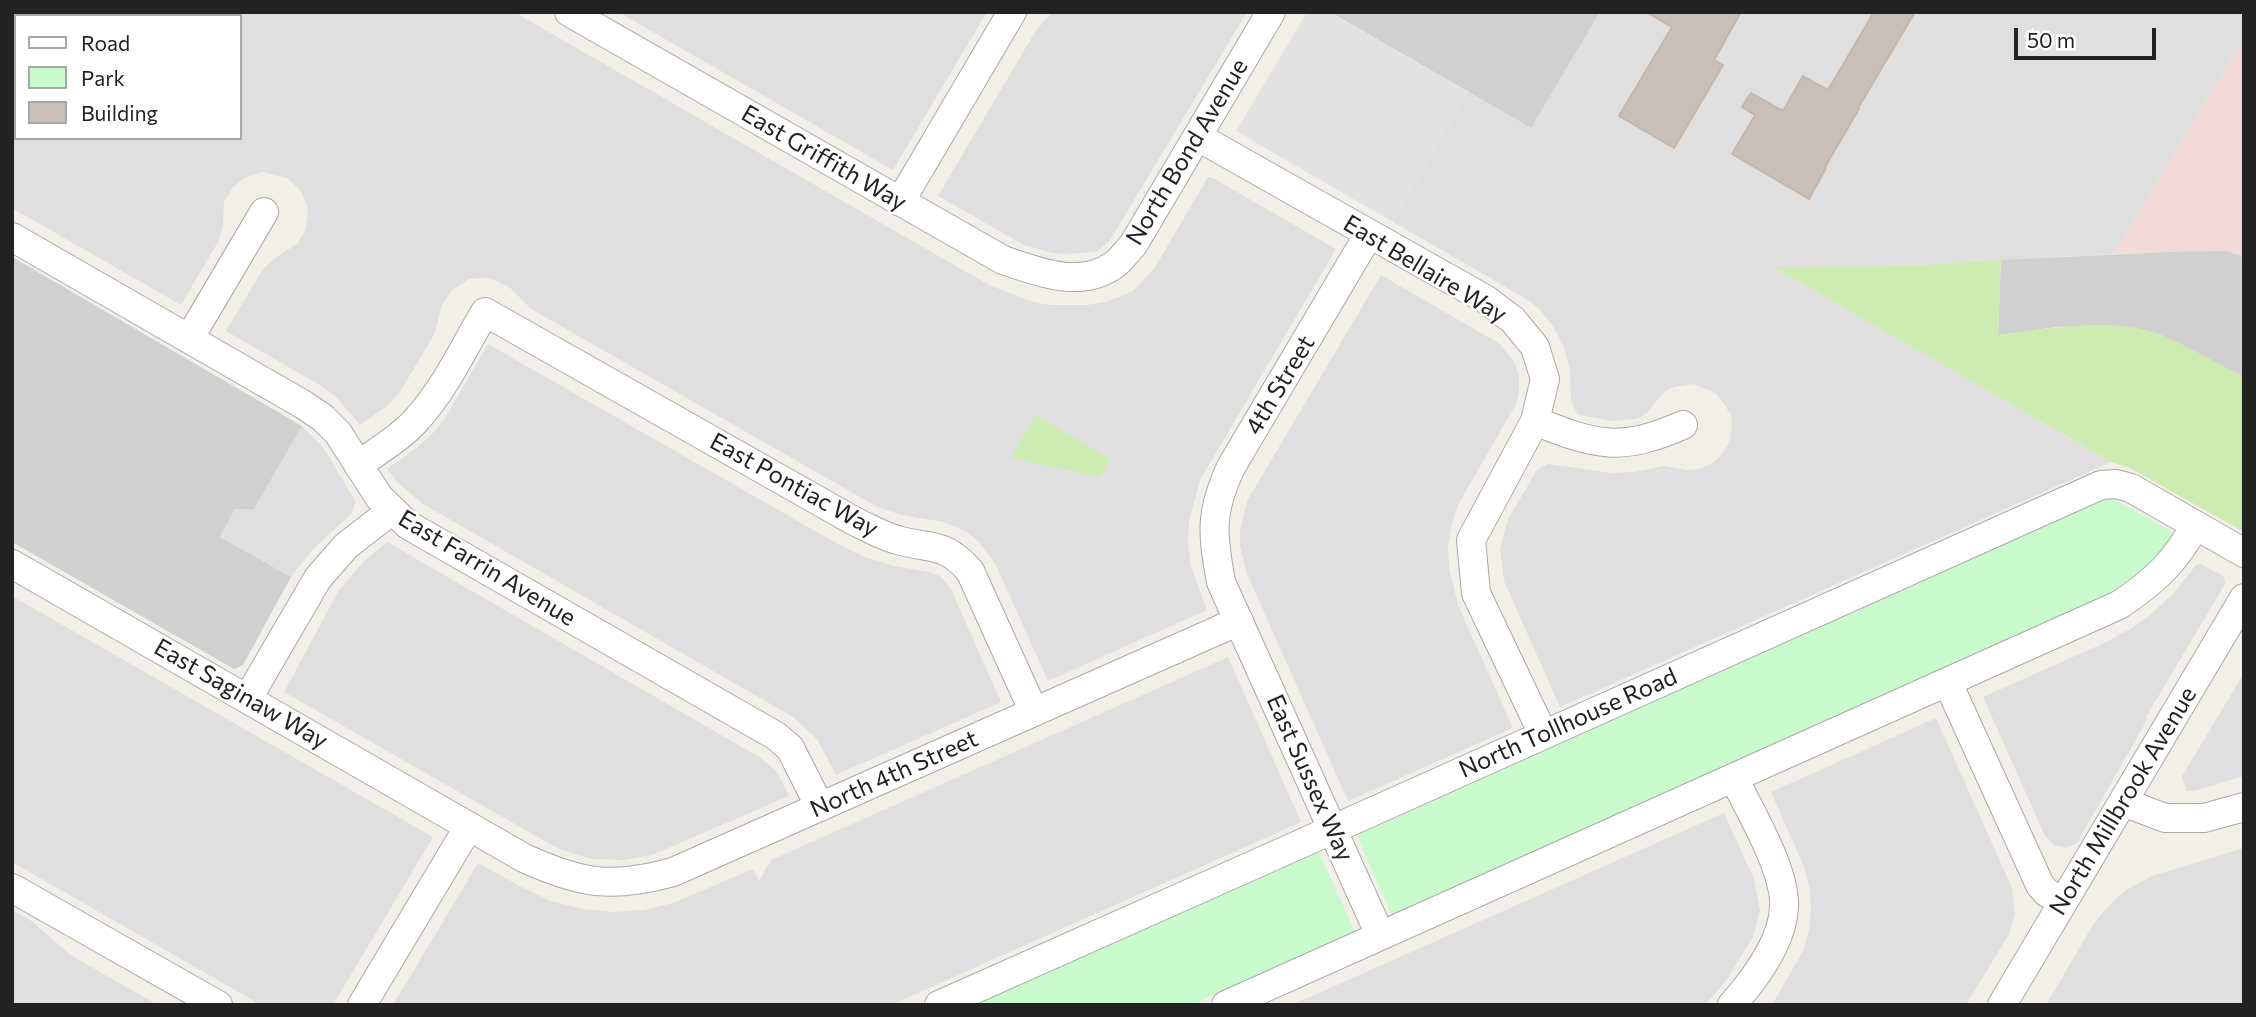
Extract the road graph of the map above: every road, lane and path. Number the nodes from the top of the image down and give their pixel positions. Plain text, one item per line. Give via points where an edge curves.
1 (569, 12) edge
2 (1012, 12) edge
3 (1271, 12) edge
4 (1198, 137) junction
5 (900, 202) junction
6 (264, 212) dead end
7 (1370, 234) junction
8 (12, 237) edge
9 (1089, 277) joint
10 (189, 339) junction
11 (1535, 421) junction
12 (1683, 425) dead end
13 (358, 465) junction
14 (391, 511) junction
15 (2195, 526) junction
16 (2244, 553) edge
17 (12, 564) edge
18 (2244, 598) edge
19 (1239, 621) junction
20 (1948, 683) junction
21 (248, 698) junction
22 (1034, 712) junction
23 (1543, 734) junction
24 (1734, 778) junction
25 (2123, 802) junction
26 (820, 807) junction
27 (2244, 807) edge
28 (468, 826) junction
29 (1334, 831) junction
30 (12, 888) edge
31 (2063, 902) junction
32 (1380, 935) junction
33 (218, 1005) edge
34 (362, 1005) edge
35 (939, 1005) edge
36 (1226, 1005) edge
37 (1732, 1005) edge
38 (2002, 1005) edge

1 - 5 street, East Griffith Way
2 - 5 street
3 - 4 street, North Bond Avenue
4 - 7 street, East Bellaire Way
4 - 9 street, North Bond Avenue via 1133,245 1115,265
5 - 9 street, East Griffith Way via 1003,260 1050,275
6 - 10 street
7 - 11 street, East Bellaire Way via 1485,299 1513,320 1535,347 1545,379
7 - 19 street, 4th Street via 1219,492 1213,543 1221,582
8 - 10 street, East Farrin Avenue
10 - 13 street, East Farrin Avenue via 323,418
11 - 12 street via 1600,442 1627,444
11 - 23 street, East Bellaire Way via 1471,540 1476,593
13 - 14 street, East Farrin Avenue
13 - 22 street, East Pontiac Way via 418,419 485,312 854,521 901,541 943,548 958,558 970,571
14 - 21 street via 346,546 318,578
14 - 26 street, East Farrin Avenue via 408,525 776,736 790,748
15 - 16 street, North Tollhouse Road
15 - 20 street via 2181,551 2151,584 2119,605
15 - 23 street, North Tollhouse Road via 2130,488 2101,485
17 - 21 street, East Saginaw Way
18 - 25 street, North Millbrook Avenue
19 - 22 street, North 4th Street
19 - 29 street, East Sussex Way
20 - 24 street
20 - 31 street via 2040,885
21 - 28 street, East Saginaw Way
22 - 26 street, North 4th Street
23 - 29 street, North Tollhouse Road
24 - 32 street
24 - 37 street via 1779,872 1784,907 1761,967
25 - 27 street via 2165,818 2204,818
25 - 31 street, North Millbrook Avenue
26 - 28 street, North 4th Street via 673,872 638,881 599,883 561,875
28 - 34 street
29 - 32 street, East Sussex Way
29 - 35 street, North Tollhouse Road
30 - 33 street
31 - 38 street, North Millbrook Avenue
32 - 36 street

